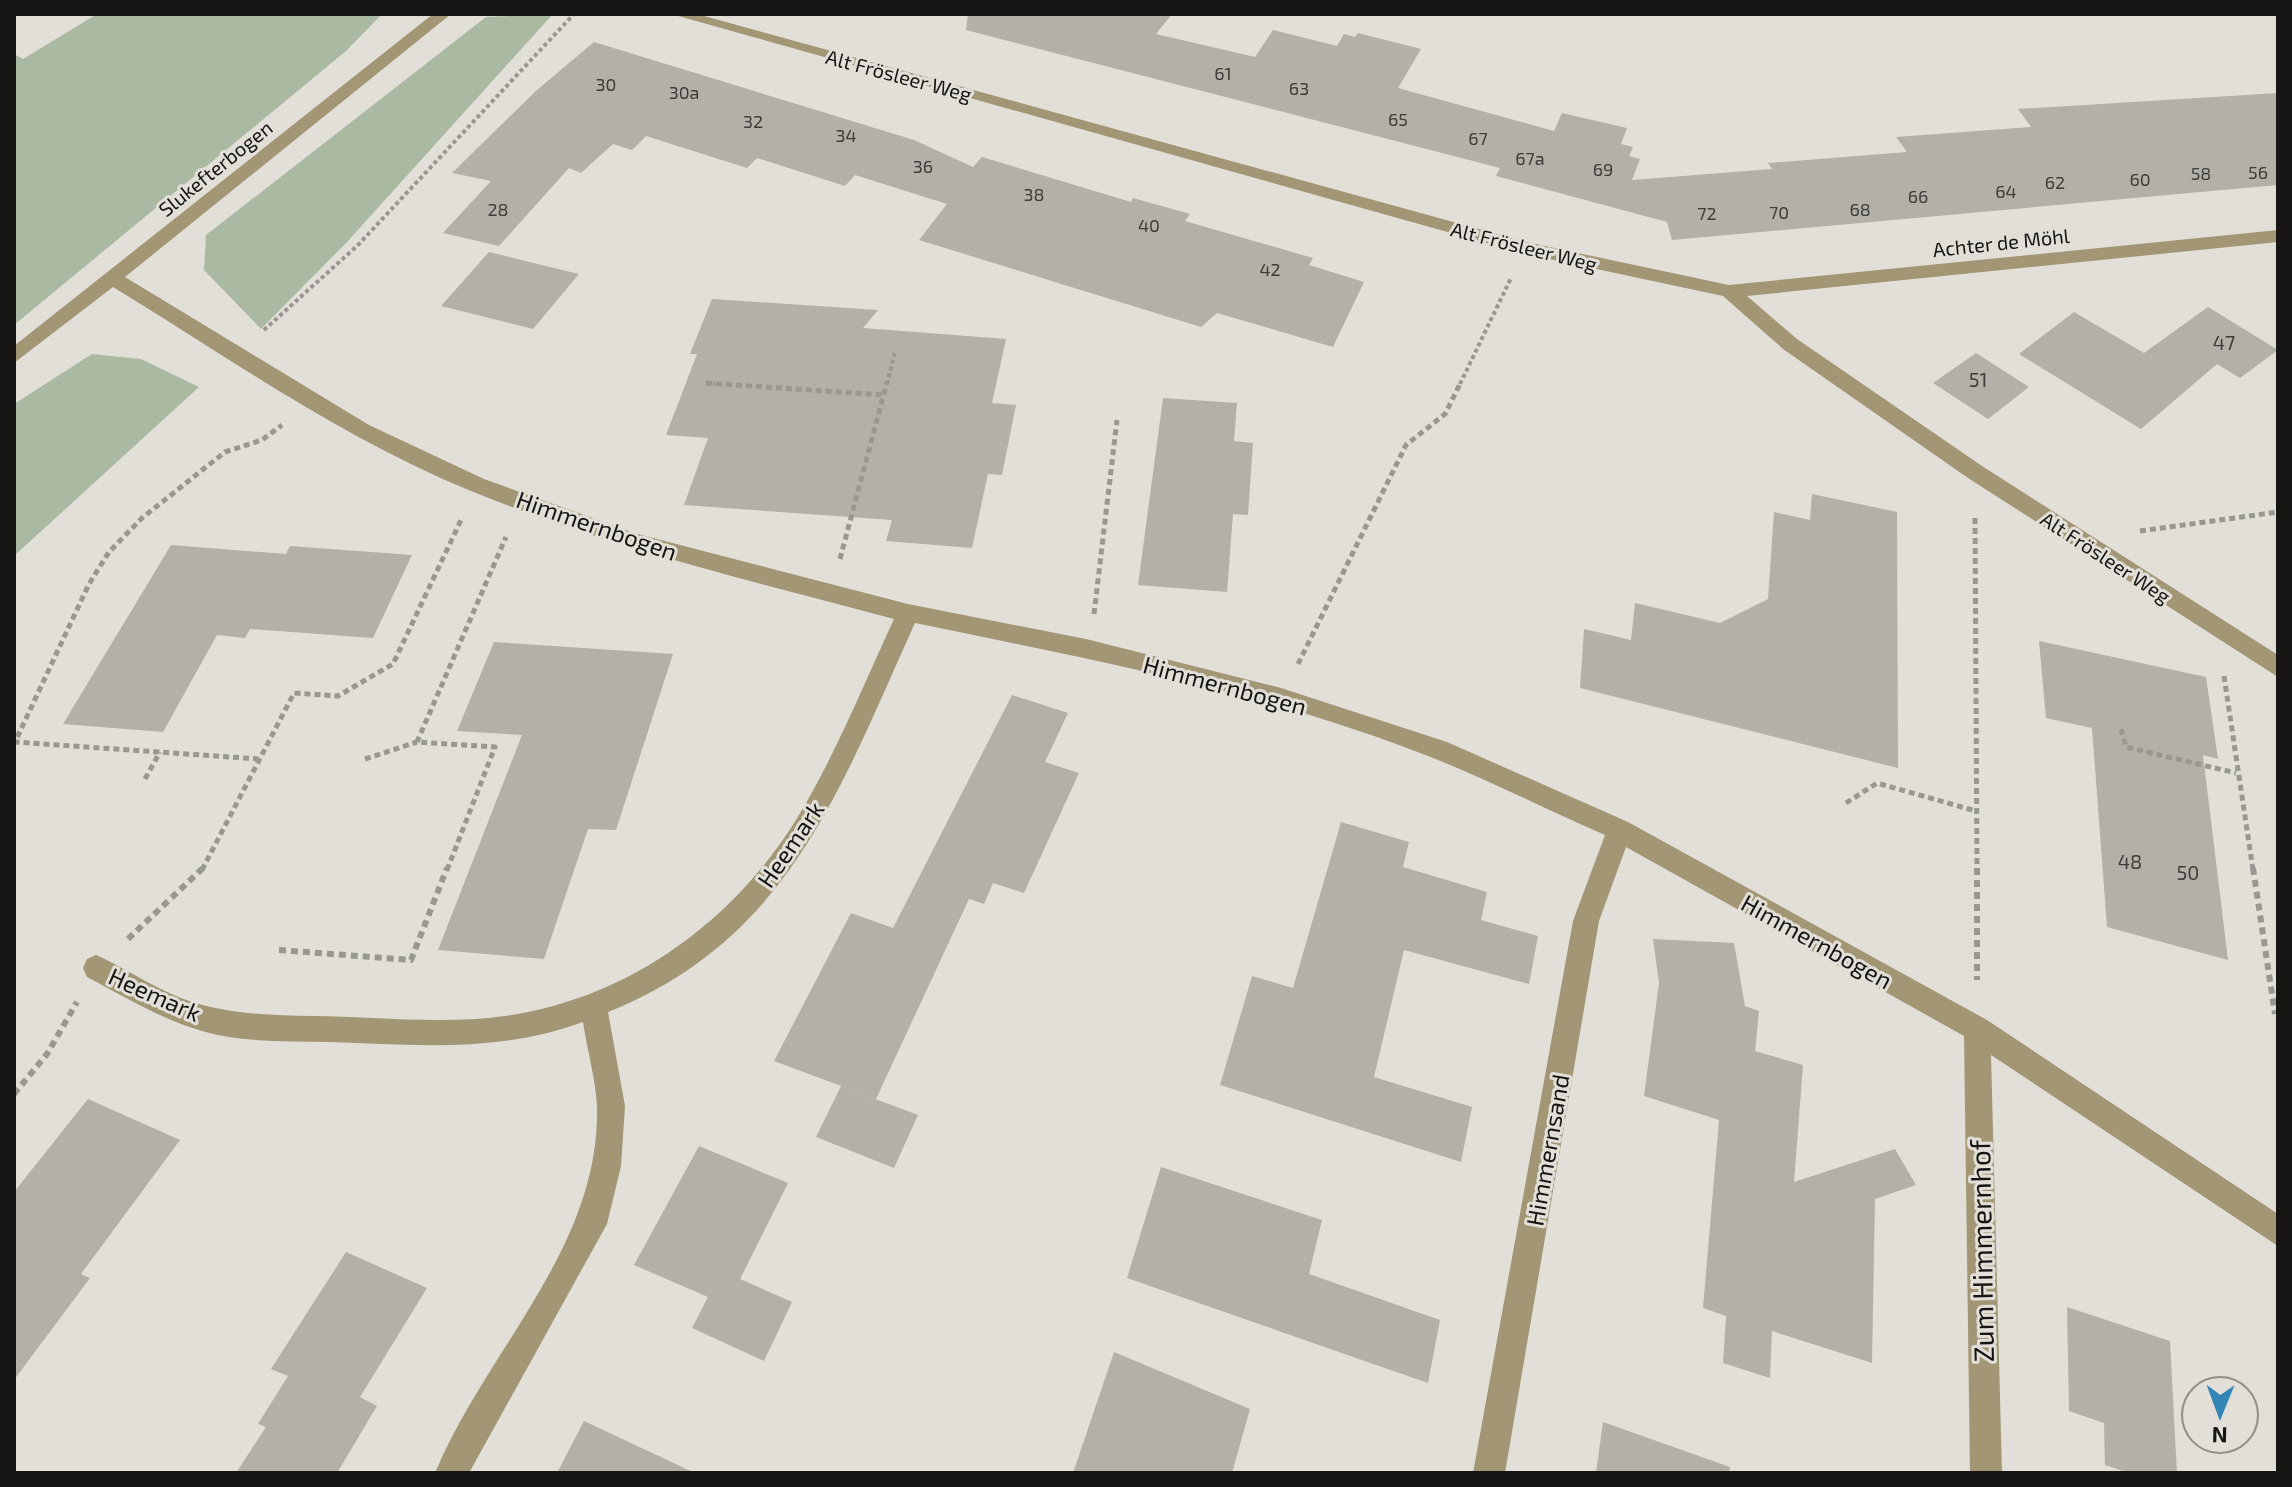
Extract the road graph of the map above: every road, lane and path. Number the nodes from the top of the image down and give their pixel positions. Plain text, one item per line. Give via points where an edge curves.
1 (443, 14) edge
2 (574, 14) edge
3 (679, 14) edge
4 (2278, 236) edge
5 (1526, 248) junction
6 (114, 279) junction
7 (1729, 291) junction
8 (895, 352) dead end
9 (237, 355) junction
10 (14, 356) edge
11 (706, 383) dead end
12 (884, 395) junction
13 (315, 402) junction
14 (1117, 420) dead end
15 (1975, 472) junction
16 (477, 485) junction
17 (542, 507) junction
18 (2278, 512) edge
19 (2079, 540) junction
20 (818, 591) junction
21 (908, 613) junction
22 (2246, 647) junction
23 (1086, 649) junction
24 (2278, 667) edge
25 (1281, 698) junction
26 (2121, 729) dead end
27 (14, 742) edge
28 (417, 742) junction
29 (160, 752) junction
30 (259, 759) junction
31 (365, 759) dead end
32 (2236, 773) junction
33 (145, 779) dead end
34 (1846, 803) dead end
35 (1976, 811) junction
36 (1619, 830) junction
37 (279, 950) dead end
38 (96, 968) junction
39 (593, 1005) junction
40 (2275, 1014) dead end
41 (1977, 1029) junction
42 (14, 1094) edge
43 (2278, 1231) edge
44 (451, 1473) edge
45 (1489, 1473) edge
46 (1986, 1473) edge

1 - 6 street, Slukefterbogen
2 - 9 path via 357,246
3 - 5 street, Alt Frösleer Weg
4 - 7 street, Achter de Möhl
5 - 7 street, Alt Frösleer Weg
5 - 25 path via 1445,414 1406,445
6 - 9 street, Himmernbogen
6 - 10 street, Slukefterbogen
7 - 15 street, Alt Frösleer Weg via 1790,344
8 - 12 path
9 - 13 street, Himmernbogen
11 - 12 path
12 - 20 path via 838,564
13 - 16 street, Himmernbogen
13 - 27 path via 262,440 225,452 142,518 109,552
14 - 23 path via 1096,608
15 - 19 street, Alt Frösleer Weg
15 - 35 path
16 - 17 street, Himmernbogen
16 - 30 path via 393,664 338,696 294,693
17 - 20 street, Himmernbogen via 631,541
17 - 28 path via 504,539
18 - 19 path
19 - 22 street, Alt Frösleer Weg
20 - 21 street, Himmernbogen
21 - 23 street, Himmernbogen
21 - 39 street, Heemark via 814,813 760,891 713,936 667,968
22 - 24 street, Alt Frösleer Weg
22 - 32 path via 2222,679
23 - 25 street, Himmernbogen
25 - 36 street, Himmernbogen via 1438,749
26 - 32 path via 2126,747
27 - 29 path
28 - 31 path
28 - 37 path via 495,747 411,960
29 - 30 path
29 - 33 path
30 - 38 path via 200,873
32 - 40 path
34 - 35 path via 1877,783
35 - 41 path
36 - 41 street, Himmernbogen
36 - 45 street, Himmernsand via 1586,921
38 - 39 street, Heemark via 189,1014 245,1025 425,1032 508,1029
38 - 42 path via 47,1054
39 - 44 street via 611,1106 607,1166 592,1224
41 - 43 street, Himmernbogen
41 - 46 street, Zum Himmernhof

